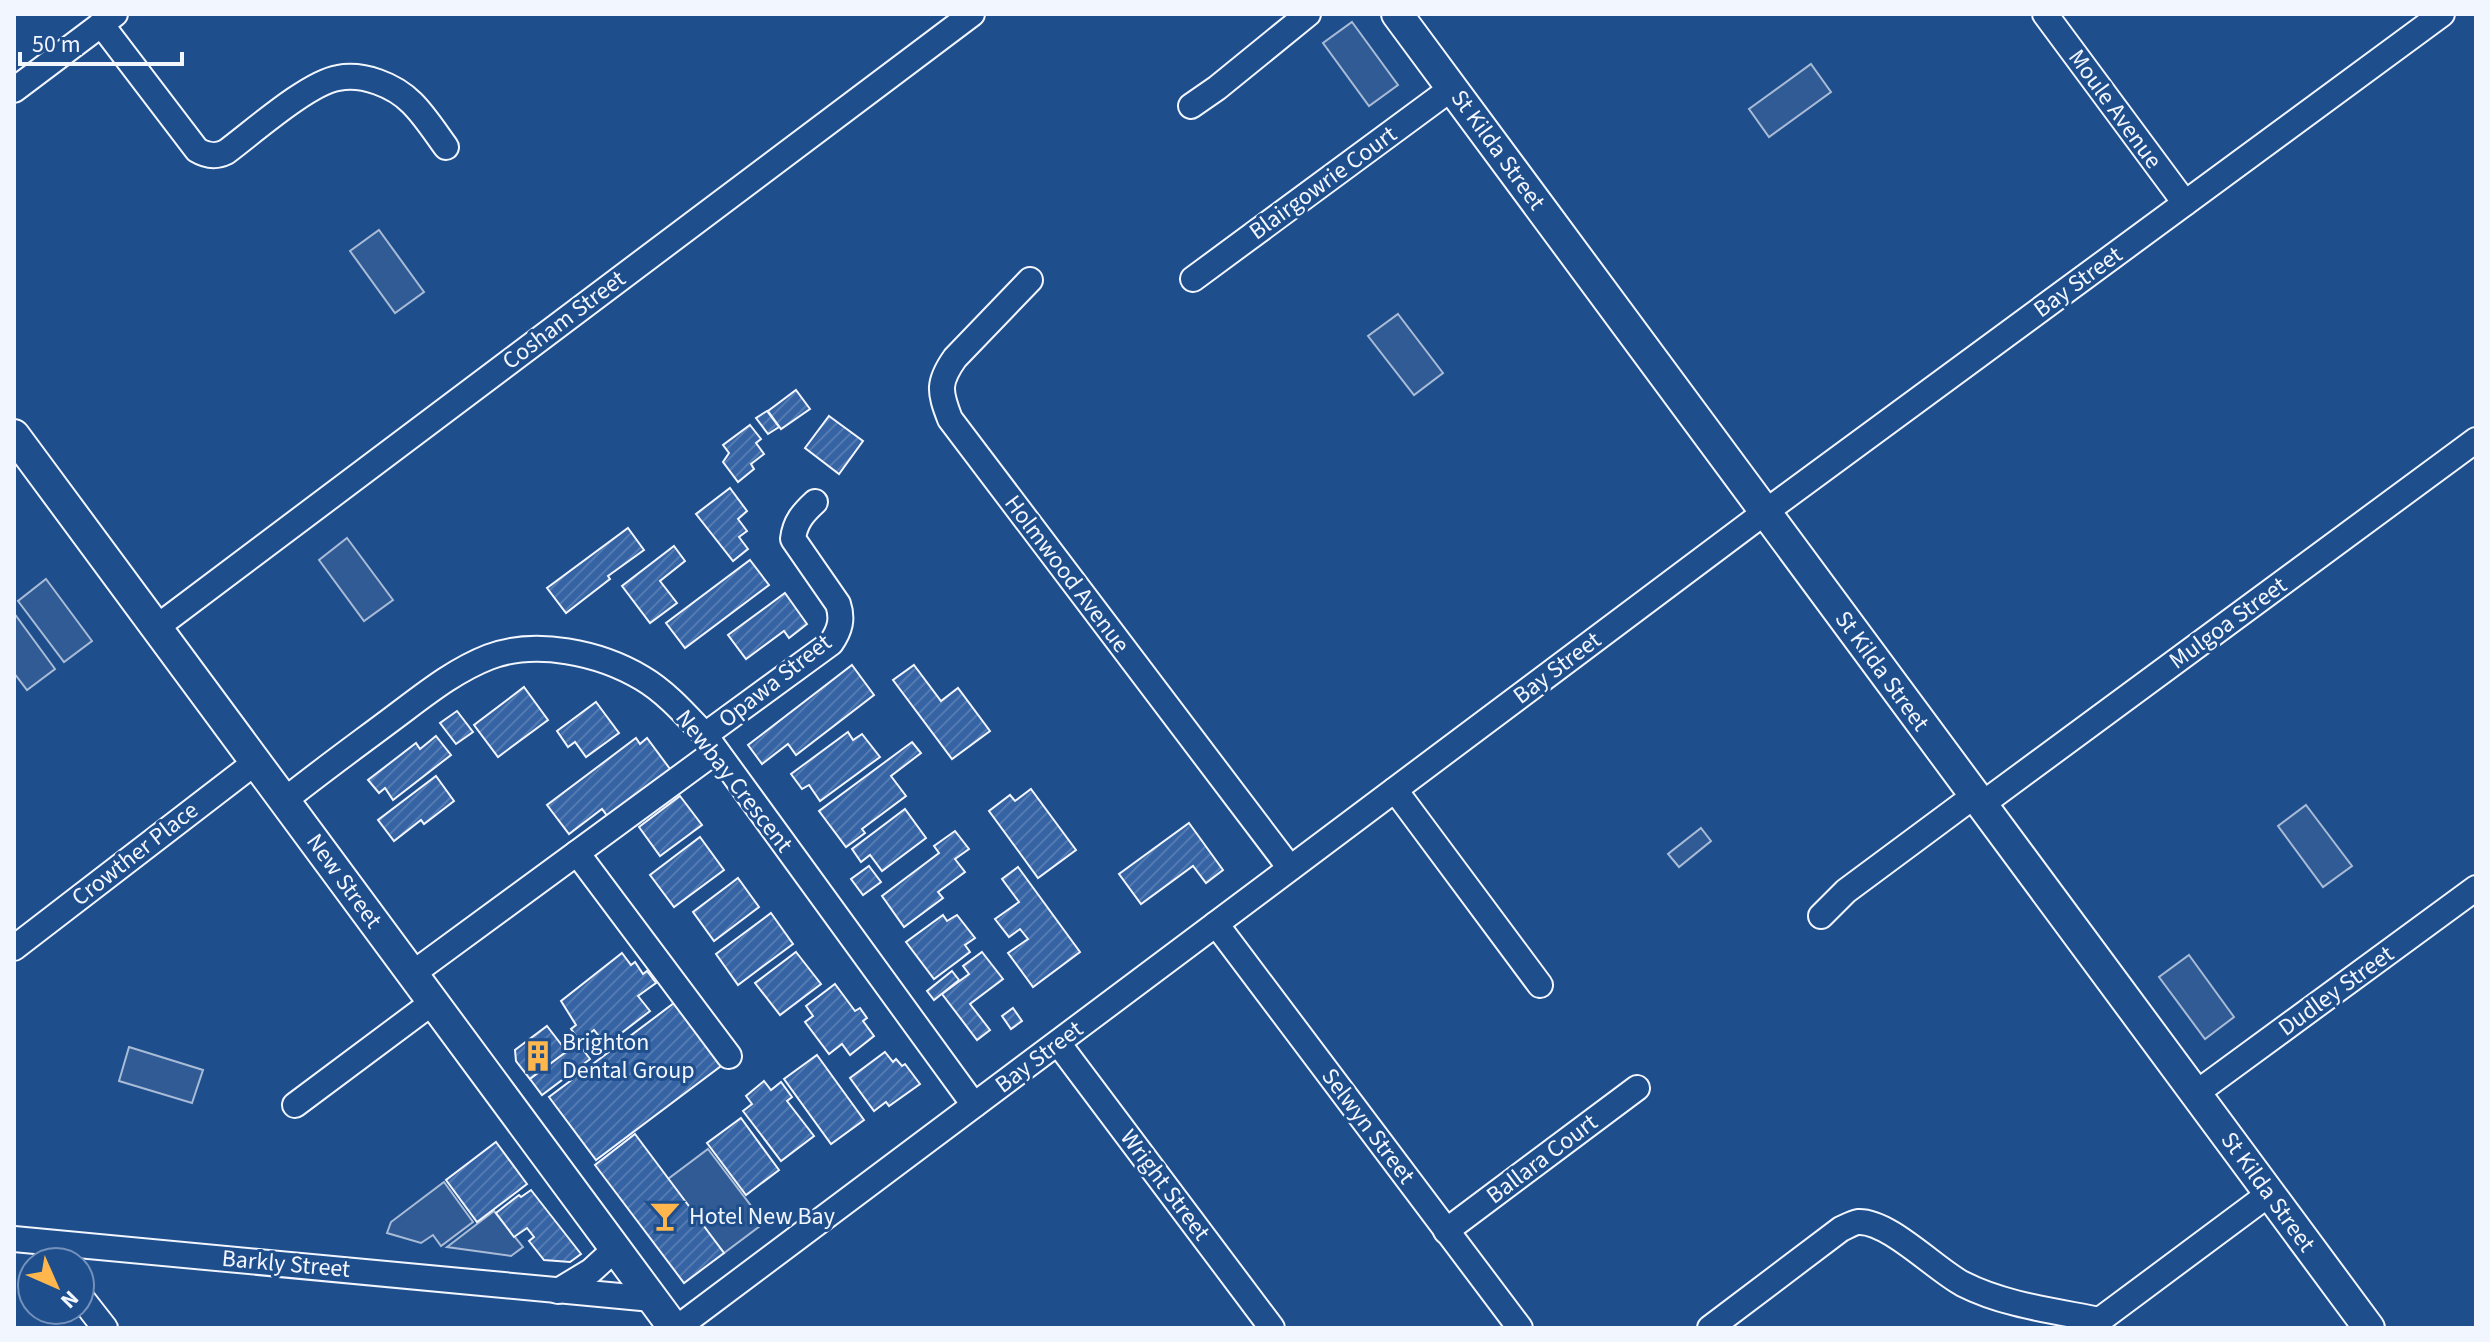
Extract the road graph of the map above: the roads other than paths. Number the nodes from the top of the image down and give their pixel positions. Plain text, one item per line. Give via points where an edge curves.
1 (972, 14) edge
2 (1308, 14) edge
3 (1397, 14) edge
4 (2045, 14) edge
5 (2442, 14) edge
6 (108, 19) edge
7 (1452, 88) junction
8 (14, 90) edge
9 (1191, 106) dead end
10 (446, 147) dead end
11 (2185, 203) junction
12 (1193, 279) dead end
13 (1030, 280) dead end
14 (2476, 440) edge
15 (17, 444) edge
16 (815, 502) dead end
17 (1764, 513) junction
18 (157, 627) junction
19 (711, 743) junction
20 (257, 761) junction
21 (1395, 790) junction
22 (285, 800) junction
23 (1977, 800) junction
24 (577, 853) junction
25 (1290, 868) junction
26 (2476, 888) edge
27 (1821, 916) dead end
28 (1216, 924) junction
29 (14, 948) edge
30 (412, 974) junction
31 (1540, 985) dead end
32 (433, 1002) junction
33 (1058, 1043) junction
34 (729, 1056) dead end
35 (1637, 1088) dead end
36 (2195, 1094) junction
37 (295, 1105) dead end
38 (974, 1105) junction
39 (2269, 1194) junction
40 (1446, 1231) junction
41 (14, 1239) edge
42 (38, 1246) edge
43 (615, 1249) junction
44 (96, 1256) edge
45 (558, 1291) junction
46 (652, 1299) junction
47 (2095, 1324) edge
48 (675, 1328) edge
49 (1272, 1328) edge
50 (1520, 1328) edge
51 (1710, 1328) edge
52 (2369, 1328) edge

1 - 18 street, Cosham Street
2 - 9 street
3 - 7 main road, St Kilda Street
4 - 11 street, Moule Avenue
5 - 11 street, Bay Street
6 - 8 street
6 - 10 street via 203,154 226,152 308,91 341,77 377,81 400,93
7 - 12 street, Blairgowrie Court
7 - 17 main road, St Kilda Street
11 - 17 street, Bay Street
13 - 25 street, Holmwood Avenue via 946,371 941,384 950,419
14 - 23 street, Mulgoa Street
15 - 18 main road, New Street
16 - 19 street, Opawa Street via 794,527 793,539 838,604 839,631
17 - 21 street, Bay Street
17 - 23 main road, St Kilda Street
18 - 20 main road, New Street
19 - 22 street, Newbay Crescent via 643,678 571,652 528,649 491,656 456,673
19 - 24 street
19 - 38 street, Newbay Crescent
20 - 22 main road, New Street
20 - 29 street, Crowther Place
21 - 25 street, Bay Street
21 - 31 street
22 - 30 main road, New Street
23 - 27 street, Mulgoa Street via 1846,891
23 - 36 main road, St Kilda Street
24 - 30 street
24 - 34 street
25 - 28 street, Bay Street
26 - 36 street, Dudley Street
28 - 33 street, Bay Street
28 - 40 street, Selwyn Street
30 - 32 main road, New Street
32 - 37 street
32 - 43 main road, New Street
33 - 38 street, Bay Street
33 - 49 street, Wright Street
35 - 40 street, Ballara Court
36 - 39 main road, St Kilda Street
38 - 48 street, Bay Street
39 - 47 street
39 - 52 main road, St Kilda Street
40 - 50 street, Selwyn Street
41 - 42 street, Barkly Street
43 - 45 street
43 - 46 main road, New Street
44 - 45 street, Barkly Street
45 - 46 street, Barkly Street
46 - 48 main road, New Street
47 - 51 street via 1963,1284 1889,1233 1856,1222

